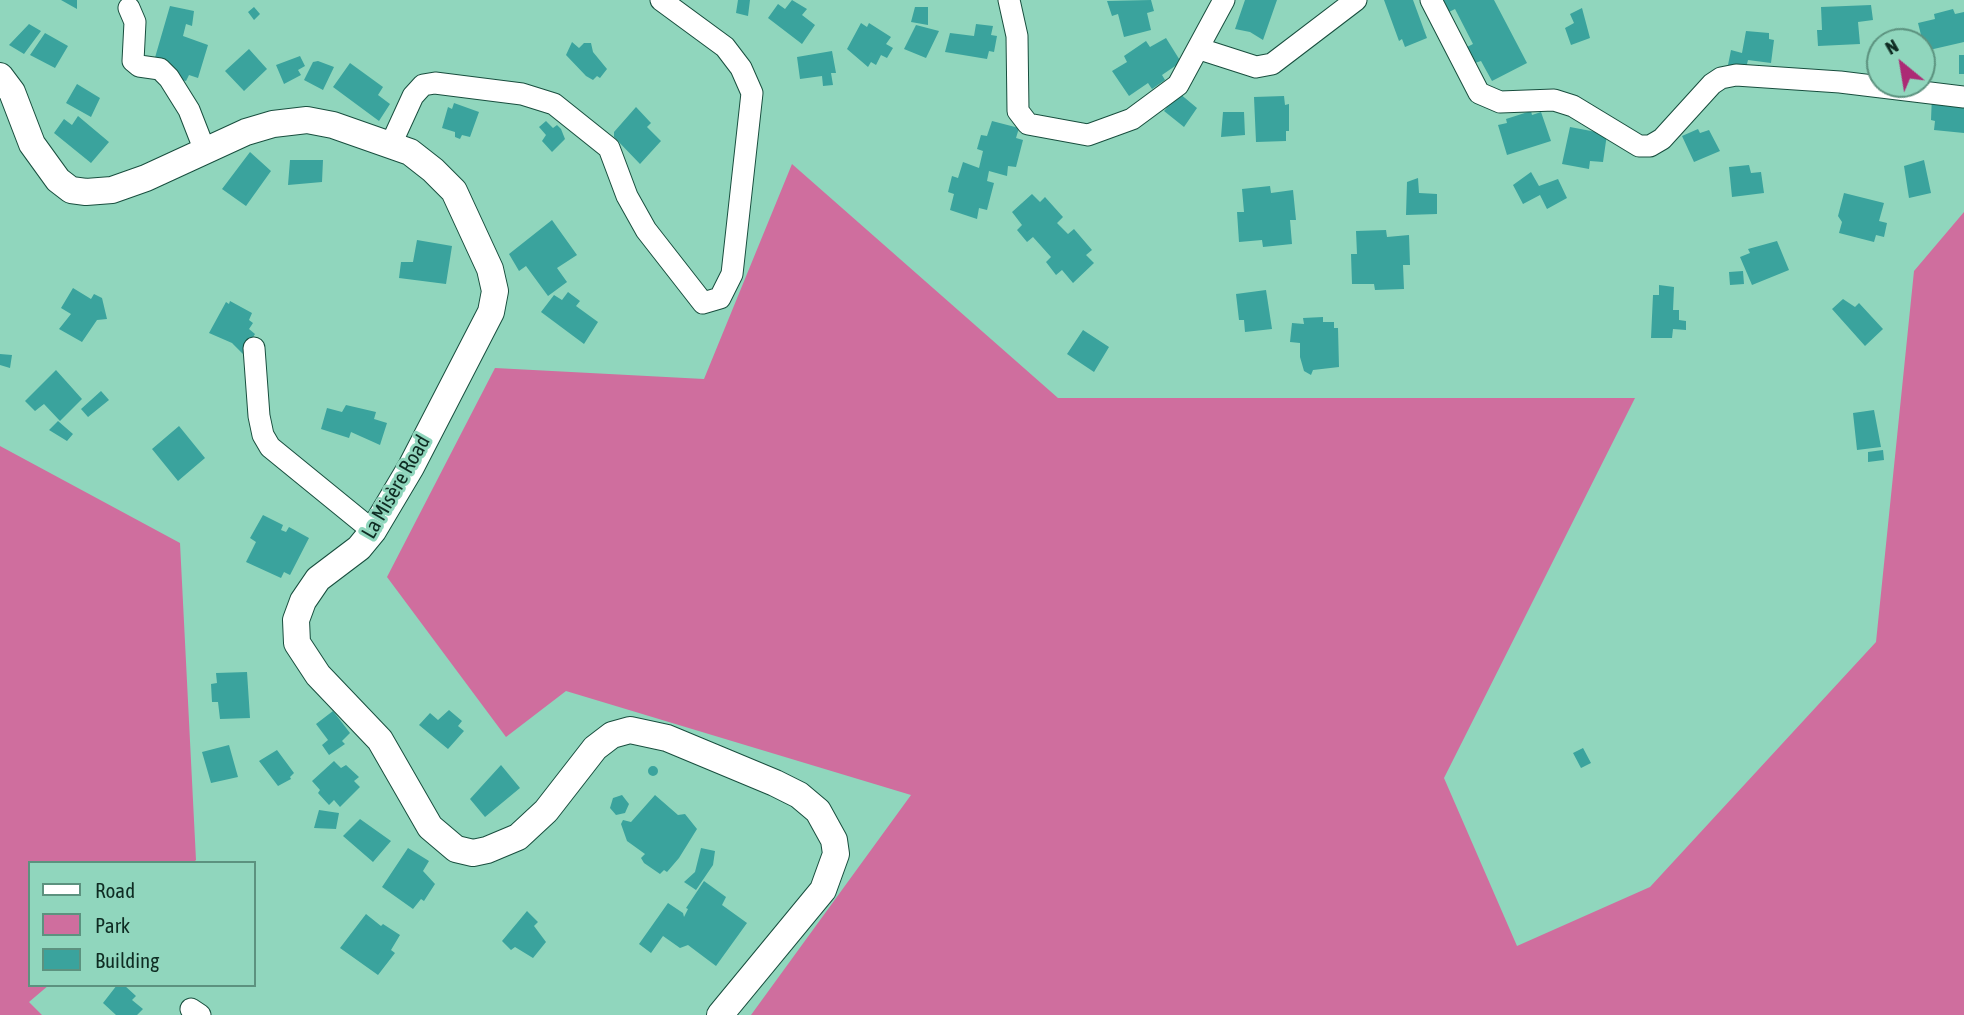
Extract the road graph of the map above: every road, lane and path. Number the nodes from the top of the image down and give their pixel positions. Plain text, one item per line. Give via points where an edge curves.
1 (661, 0) edge
2 (1009, 0) edge
3 (1224, 0) edge
4 (1356, 0) edge
5 (1431, 0) edge
6 (129, 8) dead end
7 (1200, 49) junction
8 (0, 76) edge
9 (1964, 97) edge
10 (391, 144) junction
11 (205, 151) junction
12 (254, 348) dead end
13 (373, 531) junction
14 (720, 1015) edge

1 - 10 street via 724,47 741,68 752,93 732,274 720,298 703,303 646,230 608,148 554,104 522,94 423,85 413,96
2 - 7 street via 1017,36 1018,111 1028,124 1088,135 1132,119 1178,85
3 - 7 street
4 - 7 street via 1272,64 1256,67
5 - 9 street via 1479,93 1500,102 1554,100 1573,106 1639,146 1662,139 1712,84 1736,75
6 - 11 street via 135,22 133,61 160,69 169,78 189,110
8 - 11 main road, La Misère Road via 12,92 32,144 71,190 112,190
10 - 11 main road, La Misère Road via 307,120 246,132
10 - 13 main road, La Misère Road via 433,170 454,191 481,244 495,291 480,334
12 - 13 street via 259,416 270,447
13 - 14 main road, La Misère Road via 359,548 318,579 303,601 296,620 297,643 318,675 380,740 418,809 456,849 473,853 503,846 546,811 595,748 612,735 630,730 667,738 775,783 799,795 823,817 836,853 823,890

